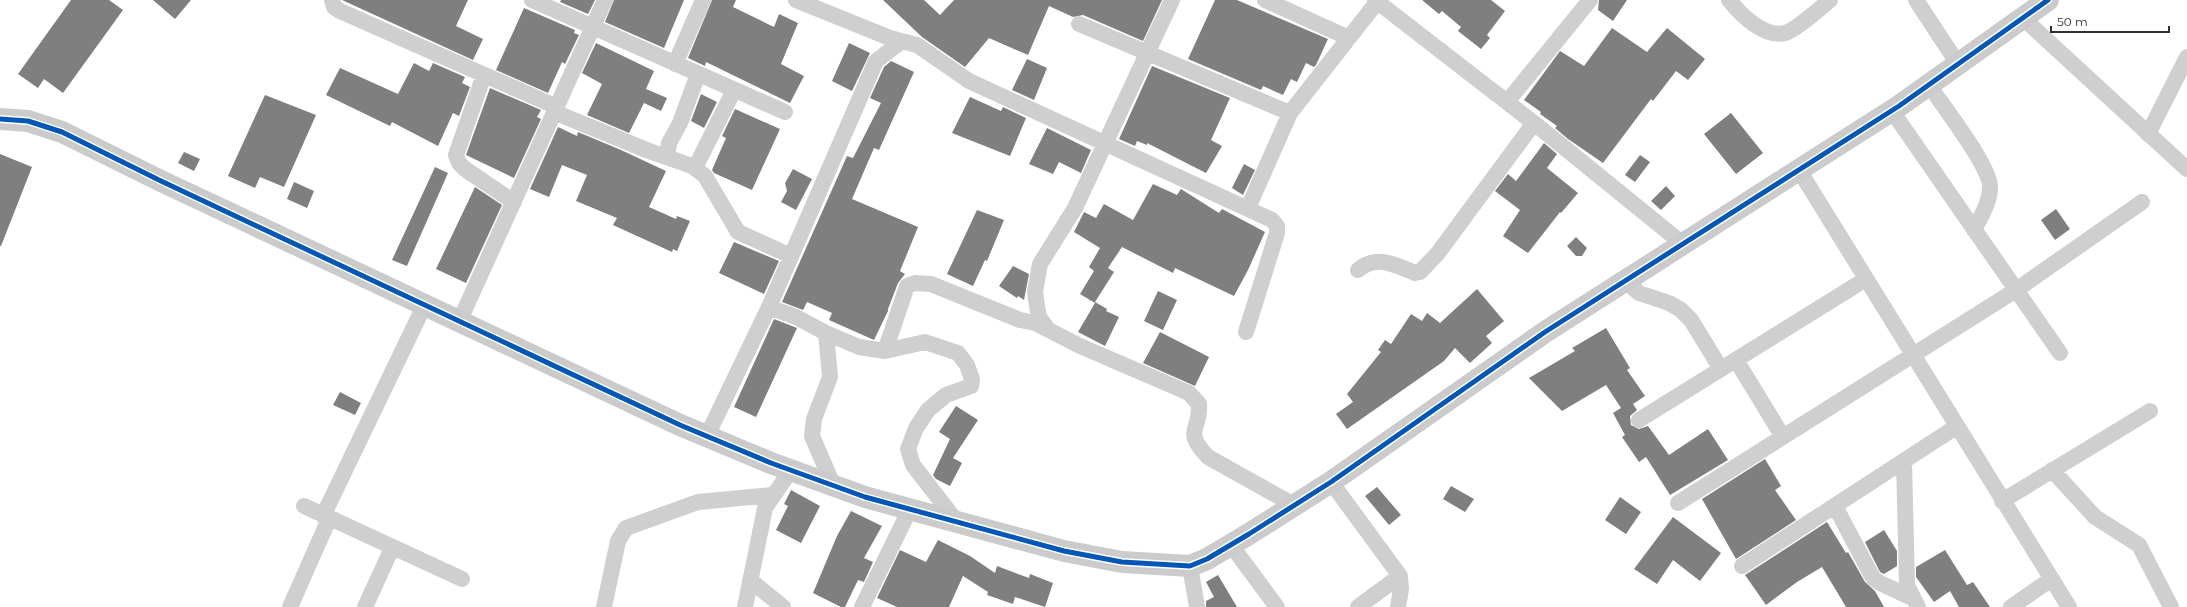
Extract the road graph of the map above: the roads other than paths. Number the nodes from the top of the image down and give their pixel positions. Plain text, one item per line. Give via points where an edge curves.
1 (332, 0) edge
2 (532, 0) edge
3 (605, 0) edge
4 (703, 0) edge
5 (796, 0) edge
6 (1172, 0) edge
7 (1265, 0) edge
8 (1590, 0) edge
9 (1729, 0) edge
10 (1830, 0) edge
11 (1916, 0) edge
12 (2048, 0) edge
13 (1376, 1) edge
14 (2023, 18) junction
15 (1079, 24) dead end
16 (592, 28) junction
17 (1349, 38) junction
18 (902, 41) junction
19 (1148, 52) junction
20 (2187, 57) edge
21 (675, 64) junction
22 (1958, 64) junction
23 (698, 74) junction
24 (484, 75) junction
25 (1929, 85) junction
26 (734, 90) junction
27 (1507, 102) junction
28 (556, 109) junction
29 (1892, 111) junction
30 (785, 112) dead end
31 (1290, 113) junction
32 (0, 119) edge
33 (1534, 123) junction
34 (2148, 134) junction
35 (1105, 142) junction
36 (667, 156) junction
37 (695, 168) junction
38 (2187, 169) edge
39 (1799, 170) junction
40 (514, 202) junction
41 (2142, 202) dead end
42 (1248, 208) junction
43 (1974, 230) junction
44 (1683, 244) junction
45 (791, 256) junction
46 (1358, 270) dead end
47 (1866, 279) junction
48 (1625, 281) junction
49 (2016, 290) junction
50 (425, 304) junction
51 (769, 307) junction
52 (460, 320) junction
53 (1047, 328) junction
54 (1246, 332) dead end
55 (826, 333) junction
56 (885, 351) junction
57 (2060, 353) dead end
58 (1912, 355) junction
59 (1736, 360) junction
60 (1721, 369) junction
61 (2150, 411) dead end
62 (1639, 420) dead end
63 (1956, 427) junction
64 (707, 436) junction
65 (1783, 437) junction
66 (1904, 461) junction
67 (791, 470) junction
68 (2052, 470) junction
69 (1331, 482) junction
70 (832, 485) junction
71 (772, 495) junction
72 (2002, 501) junction
73 (1678, 503) dead end
74 (1294, 504) junction
75 (304, 506) dead end
76 (1835, 506) junction
77 (910, 509) junction
78 (326, 518) junction
79 (957, 522) junction
80 (1231, 545) junction
81 (392, 548) junction
82 (1190, 566) junction
83 (1742, 566) dead end
84 (1400, 576) junction
85 (462, 579) dead end
86 (750, 580) junction
87 (2050, 580) junction
88 (1915, 602) edge
89 (290, 607) edge
90 (366, 607) edge
91 (604, 607) edge
92 (745, 607) edge
93 (783, 607) edge
94 (862, 607) edge
95 (1197, 607) edge
96 (1277, 607) edge
97 (1358, 607) edge
98 (1398, 607) edge
99 (2011, 607) edge
100 (2069, 607) edge
101 (2171, 607) edge

1 - 24 street via 334,7 340,11
2 - 16 street
3 - 16 street
4 - 21 street
5 - 18 street
6 - 19 street
7 - 17 street
8 - 27 street
9 - 10 street via 1760,28 1775,34 1786,33
11 - 22 street
12 - 14 street
13 - 17 street
13 - 27 street
14 - 22 street
14 - 34 street
15 - 19 street
16 - 21 street
16 - 28 street
17 - 31 street
18 - 35 street via 917,45 969,81
18 - 45 street via 876,61
19 - 31 street
19 - 35 street
20 - 34 street
21 - 23 street
22 - 25 street
23 - 26 street
23 - 36 street via 680,123 669,143
24 - 28 street
24 - 40 street via 456,155 465,169
25 - 29 street
25 - 43 street via 1985,169 1989,180 1989,199
26 - 30 street
26 - 37 street
27 - 33 street
28 - 36 street
28 - 40 street
29 - 39 street
29 - 43 street
31 - 42 street
32 - 50 street via 28,121 62,132
33 - 44 street
33 - 46 street via 1438,253 1420,272 1415,273 1382,261 1371,262
34 - 38 street
35 - 42 street
35 - 53 street via 1075,208 1040,264 1035,292 1036,306 1039,317
36 - 37 street
37 - 45 street via 705,176 738,232
39 - 44 street
39 - 47 street
40 - 52 street
41 - 49 street
42 - 54 street via 1272,220 1277,226 1277,233
43 - 49 street
44 - 48 street
45 - 51 street
47 - 58 street
47 - 59 street
48 - 60 street via 1639,293 1670,303 1681,310 1691,320
48 - 69 street via 1545,332
49 - 57 street
49 - 58 street
50 - 52 street
50 - 78 street
51 - 55 street via 796,317
51 - 64 street
52 - 64 street
53 - 56 street via 1020,320 931,284 915,283 907,286
53 - 74 street via 1080,346 1189,393 1199,404 1194,433 1197,445 1208,457
55 - 56 street via 859,347
55 - 70 street via 830,378 814,419 812,436
56 - 79 street via 925,342 958,352 967,365 972,379 971,386 946,395 928,410 916,428 908,449 914,465
58 - 63 street
58 - 65 street
59 - 60 street
59 - 65 street
60 - 62 street
61 - 68 street
63 - 66 street
63 - 72 street
64 - 67 street
65 - 73 street
66 - 76 street
66 - 88 street via 1906,575 1907,585
67 - 70 street
67 - 71 street
68 - 72 street
68 - 101 street via 2095,517 2139,544
69 - 74 street
69 - 84 street
70 - 77 street
71 - 86 street via 762,516
71 - 91 street via 698,502 626,528 618,541
72 - 87 street
74 - 80 street
75 - 78 street
76 - 83 street
76 - 88 street via 1873,578
77 - 79 street
77 - 94 street
78 - 81 street
78 - 89 street
79 - 82 street via 1064,551 1115,561
80 - 82 street
80 - 96 street
81 - 85 street
81 - 90 street
82 - 95 street
84 - 97 street
84 - 98 street
86 - 92 street
86 - 93 street
87 - 99 street
87 - 100 street

